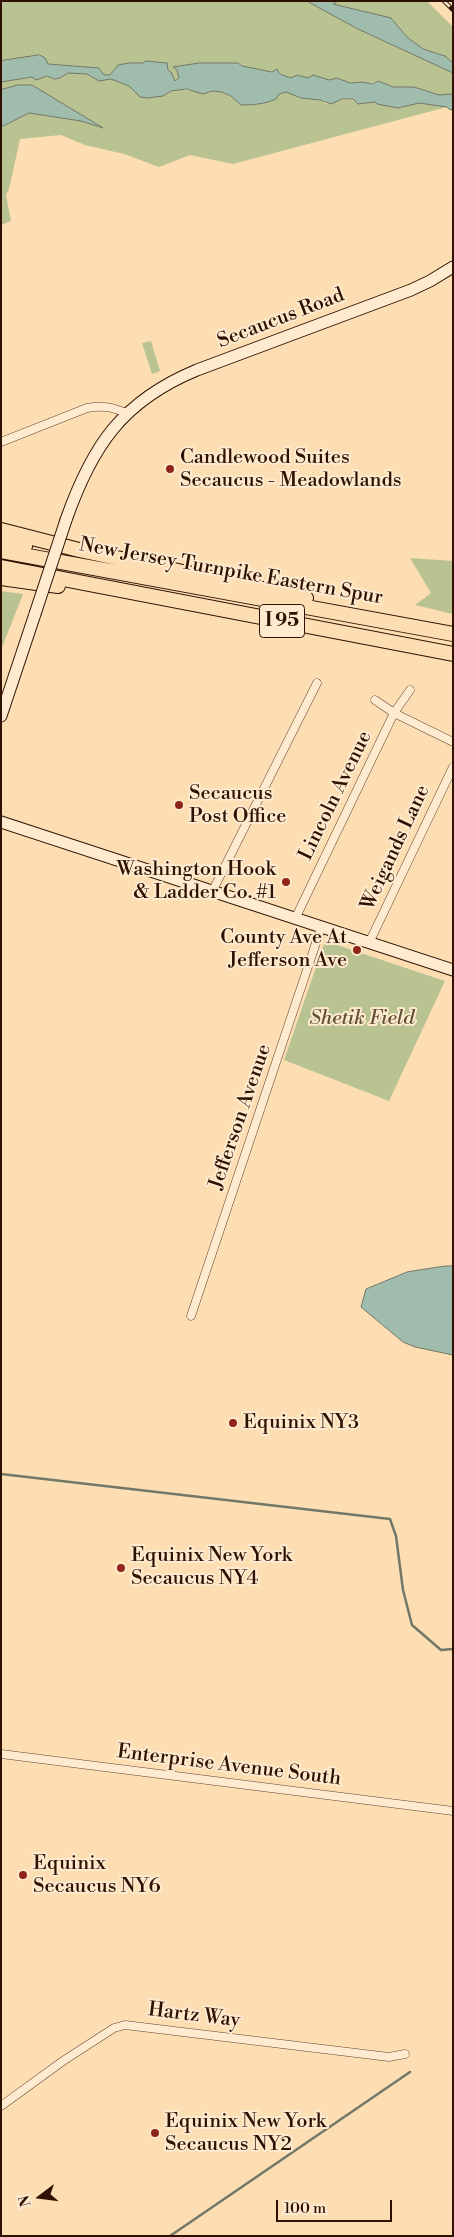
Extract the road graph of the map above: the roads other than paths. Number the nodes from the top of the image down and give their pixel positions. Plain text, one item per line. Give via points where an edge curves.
1 (453, 267) edge
2 (126, 413) junction
3 (1, 442) edge
4 (1, 530) edge
5 (1, 540) edge
6 (1, 551) edge
7 (1, 567) edge
8 (1, 578) edge
9 (152, 578) junction
10 (111, 587) junction
11 (362, 617) junction
12 (453, 634) edge
13 (453, 654) edge
14 (317, 684) dead end
15 (410, 690) dead end
16 (375, 700) dead end
17 (394, 713) junction
18 (1, 716) edge
19 (453, 742) edge
20 (453, 767) edge
21 (1, 822) edge
22 (212, 892) junction
23 (295, 919) junction
24 (321, 928) junction
25 (369, 943) junction
26 (453, 970) edge
27 (191, 1316) dead end
28 (1, 1754) edge
29 (453, 1811) edge
30 (405, 2054) dead end
31 (1, 2106) edge

1 - 2 main road, Secaucus Road via 412,290 174,380 152,392
2 - 3 street via 111,407 87,408
2 - 18 main road, Secaucus Road, bridge via 105,437 90,462 66,520
4 - 11 highway via 79,550 307,598
5 - 9 highway via 108,564
6 - 9 highway, New Jersey Turnpike Eastern Spur / I 95
7 - 10 highway, New Jersey Turnpike Eastern Spur / I 95
8 - 10 highway via 58,586
9 - 11 highway, New Jersey Turnpike Eastern Spur / I 95
10 - 13 highway, New Jersey Turnpike Eastern Spur / I 95
11 - 12 highway, New Jersey Turnpike Eastern Spur / I 95
14 - 22 street
15 - 17 street, Lincoln Avenue
16 - 17 street
17 - 19 street
17 - 23 street, Lincoln Avenue
20 - 25 street, Weigands Lane
21 - 22 main road
22 - 23 main road
23 - 24 main road
24 - 25 main road
24 - 27 street, Jefferson Avenue
25 - 26 main road
28 - 29 street, Enterprise Avenue South
30 - 31 street, Hartz Way via 389,2057 125,2025 114,2028 63,2061

